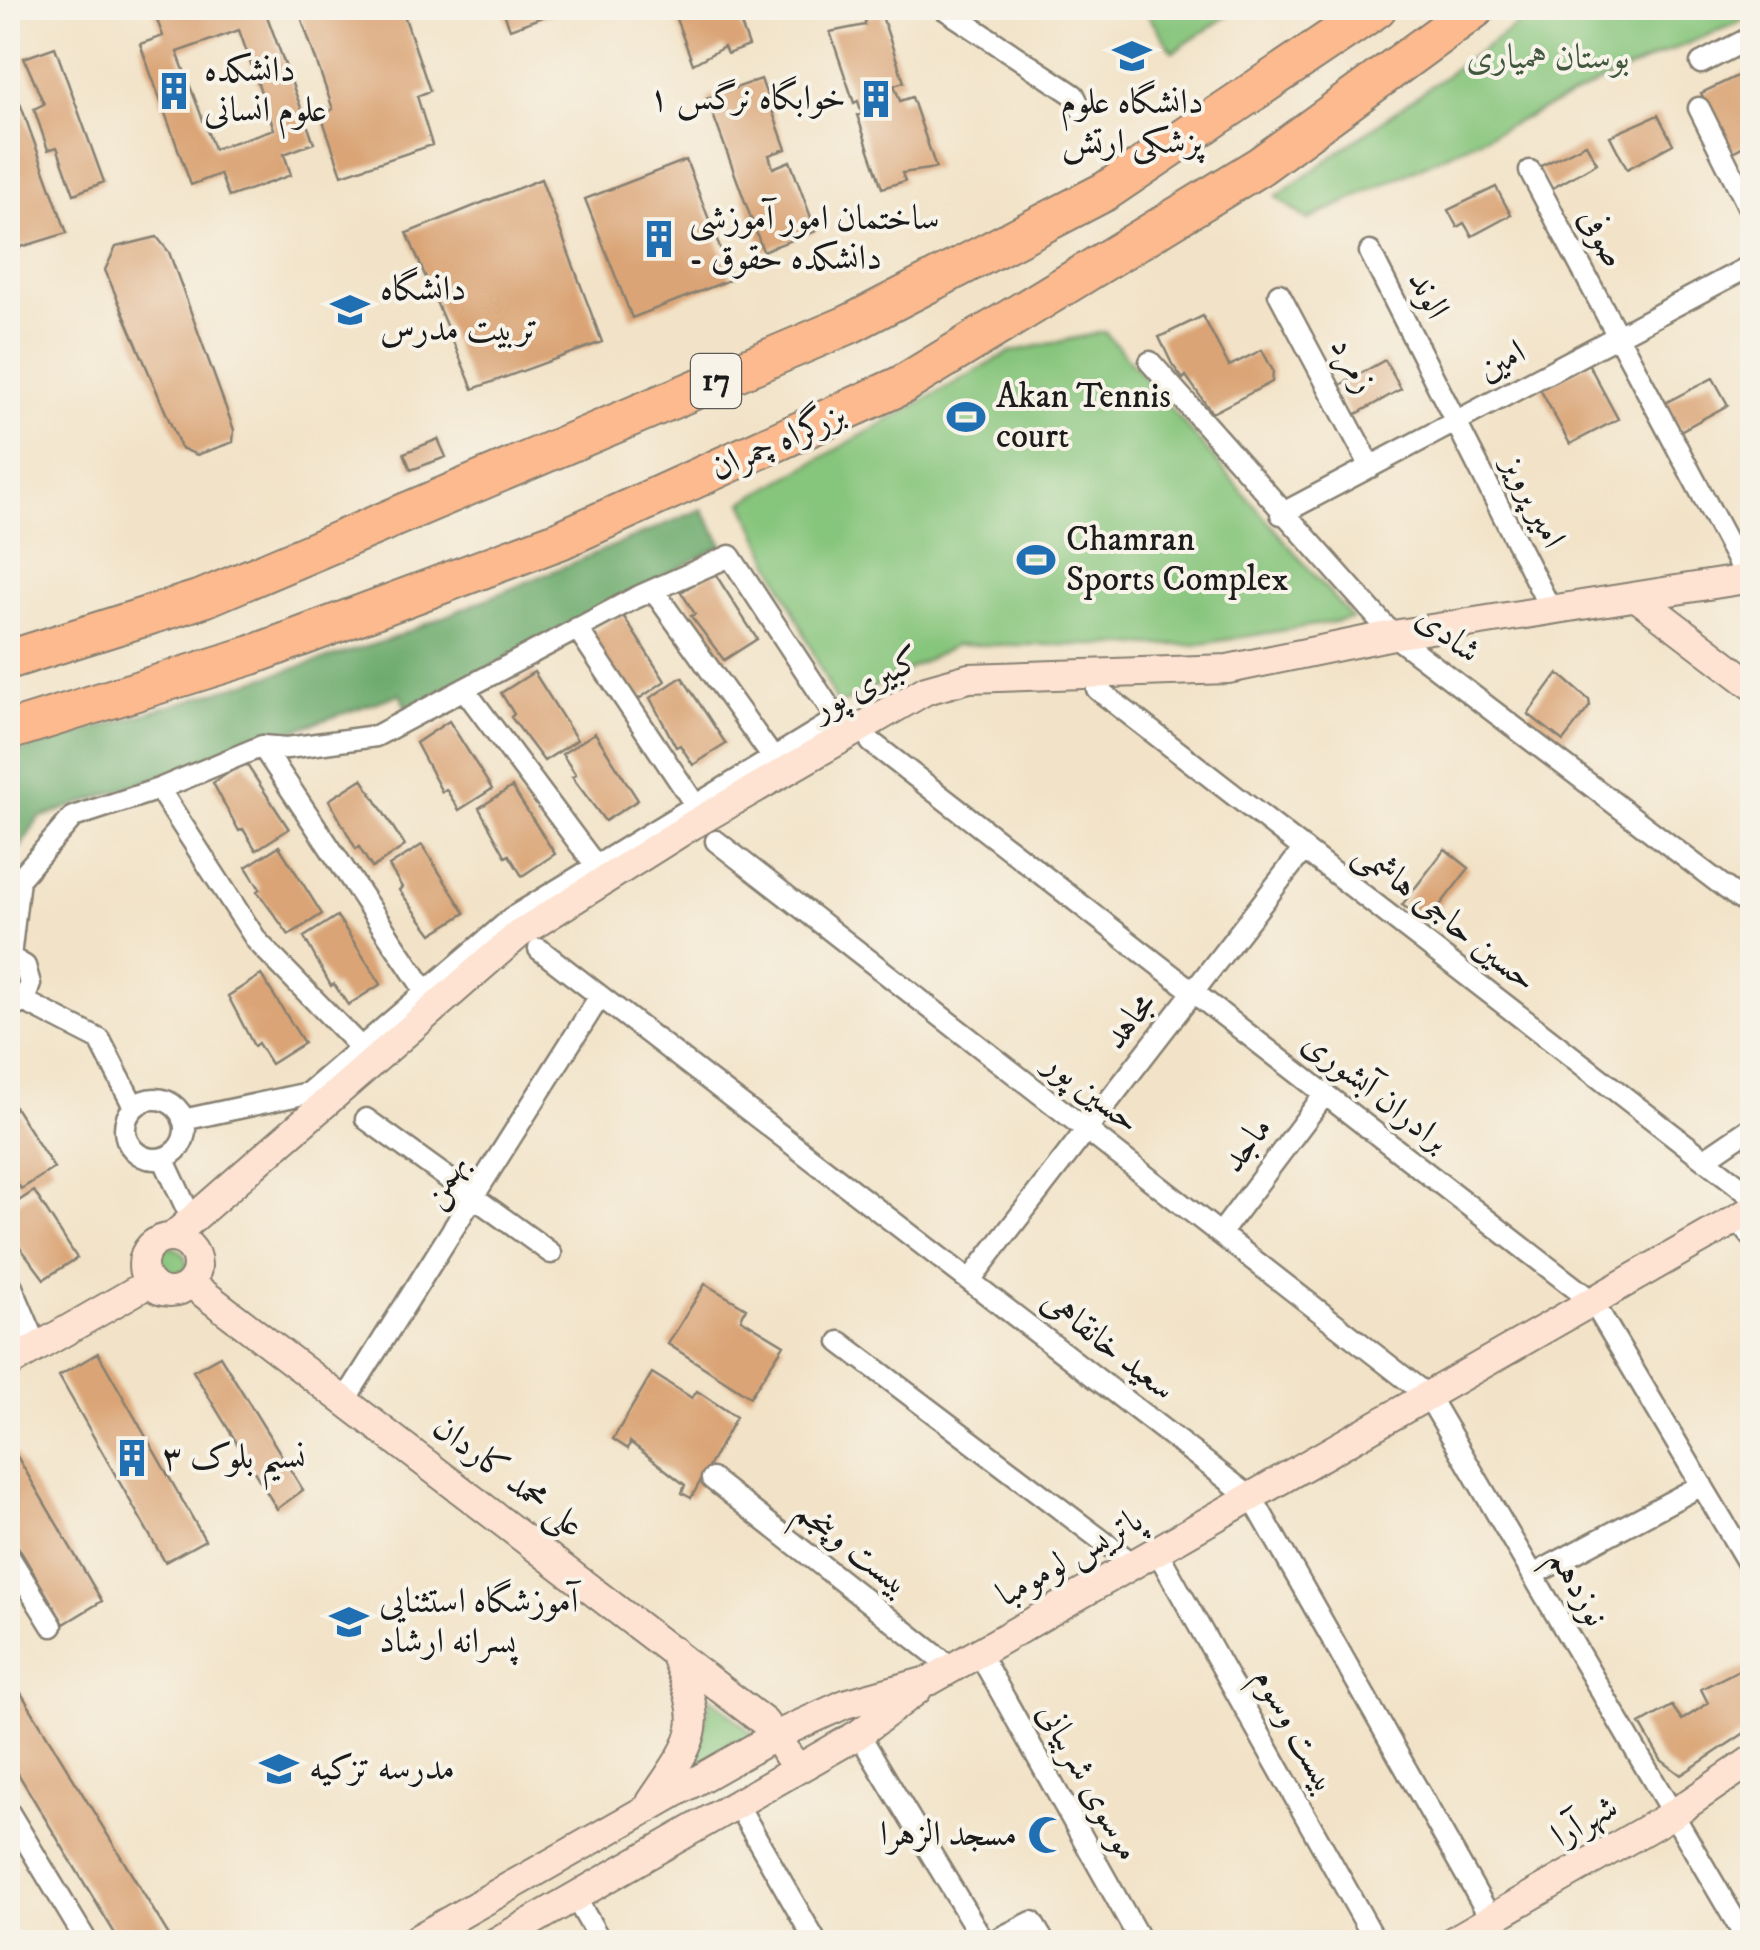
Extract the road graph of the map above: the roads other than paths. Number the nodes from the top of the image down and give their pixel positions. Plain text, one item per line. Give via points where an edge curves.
1 (943, 8) edge
2 (1378, 8) edge
3 (1476, 8) edge
4 (1752, 37) edge
5 (1700, 63) dead end
6 (1699, 108) dead end
7 (1080, 109) dead end
8 (1530, 171) dead end
9 (1752, 214) edge
10 (1370, 252) dead end
11 (1752, 265) edge
12 (1279, 294) dead end
13 (1618, 336) junction
14 (1150, 362) dead end
15 (1456, 422) junction
16 (1371, 467) junction
17 (1281, 514) junction
18 (1750, 578) edge
19 (653, 590) junction
20 (1638, 598) junction
21 (1552, 612) junction
22 (577, 628) junction
23 (1393, 635) junction
24 (8, 660) edge
25 (1752, 685) edge
26 (1098, 688) dead end
27 (464, 690) junction
28 (8, 732) edge
29 (871, 742) dead end
30 (262, 746) junction
31 (774, 758) junction
32 (159, 790) junction
33 (694, 803) junction
34 (716, 841) dead end
35 (1304, 848) junction
36 (596, 866) junction
37 (1752, 908) edge
38 (539, 949) dead end
39 (9, 956) edge
40 (426, 992) junction
41 (1193, 992) junction
42 (600, 996) junction
43 (16, 1006) edge
44 (361, 1048) junction
45 (1325, 1094) junction
46 (134, 1107) junction
47 (366, 1119) dead end
48 (183, 1120) junction
49 (1752, 1127) edge
50 (1086, 1130) junction
51 (163, 1158) junction
52 (1705, 1159) junction
53 (472, 1198) junction
54 (1748, 1216) edge
55 (182, 1228) junction
56 (1220, 1234) junction
57 (552, 1252) dead end
58 (8, 1278) edge
59 (970, 1280) junction
60 (150, 1283) junction
61 (190, 1283) junction
62 (1593, 1302) junction
63 (840, 1342) dead end
64 (8, 1345) edge
65 (8, 1364) edge
66 (1428, 1396) junction
67 (345, 1400) junction
68 (712, 1478) dead end
69 (1702, 1484) junction
70 (1253, 1499) junction
71 (1745, 1542) edge
72 (8, 1555) edge
73 (1145, 1558) junction
74 (1752, 1570) edge
75 (1532, 1575) junction
76 (52, 1626) dead end
77 (673, 1650) junction
78 (979, 1652) junction
79 (941, 1674) junction
80 (860, 1734) junction
81 (777, 1736) junction
82 (1752, 1760) edge
83 (798, 1768) junction
84 (736, 1804) junction
85 (646, 1809) junction
86 (8, 1811) edge
87 (1672, 1814) junction
88 (500, 1892) junction
89 (574, 1898) junction
90 (1471, 1934) edge
91 (508, 1936) edge
92 (87, 1942) edge
93 (412, 1942) edge
94 (601, 1942) edge
95 (816, 1942) edge
96 (984, 1942) edge
97 (992, 1942) edge
98 (1044, 1942) edge
99 (1141, 1942) edge
100 (1376, 1942) edge
101 (1748, 1942) edge

1 - 7 street via 1074,95
2 - 24 highway, 17 via 1106,191 850,324 204,598
3 - 28 highway, بزرگراه چمران / 17 via 1260,166 902,386 560,540 252,656
4 - 5 street
6 - 9 street
8 - 13 street, صوفی
10 - 15 street, الوند
11 - 13 street, امین
12 - 16 street, زمرد
13 - 15 street, امین
13 - 18 street, صوفی
14 - 17 street, شادی
15 - 16 street, امین
15 - 21 street, امیر پرویز
16 - 17 street, امین
17 - 23 street, شادی
18 - 20 street, کبیری پور
19 - 22 street
19 - 31 street
19 - 31 street via 730,556 836,719
20 - 21 street, کبیری پور
20 - 25 street
21 - 23 street, کبیری پور
22 - 27 street
22 - 33 street
23 - 37 street, شادی
23 - 55 street, کبیری پور via 1228,668 970,678 902,702 520,934
26 - 35 street, حسین حاجی هاشمی
27 - 30 street via 376,736
27 - 36 street
29 - 41 street, برادران آبشوری
30 - 32 street
30 - 40 street
31 - 33 street
32 - 39 street via 74,817 19,879
32 - 44 street via 257,941
33 - 36 street
34 - 50 street, حسین پور
35 - 41 street, مجاهد
35 - 52 street, حسین حاجی هاشمی
36 - 40 street via 513,917
38 - 42 street, سعید خانقاهی
39 - 43 street via 29,974
40 - 44 street
41 - 45 street, برادران آبشوری
41 - 50 street, مجاهد
42 - 53 street, بهمن
42 - 59 street, سعید خانقاهی
43 - 46 street via 100,1040
44 - 48 street via 308,1093
45 - 56 street, ماجد
45 - 62 street, برادران آبشوری
46 - 48 street via 162,1100
46 - 51 street via 124,1125 129,1145 144,1157
47 - 53 street
48 - 51 street via 178,1148
49 - 52 street
50 - 56 street, حسین پور
50 - 59 street, مجاهد
51 - 55 street
52 - 54 street, حسین حاجی هاشمی
53 - 57 street
53 - 67 street, بهمن
54 - 62 street, پاتریس لومومبا
55 - 60 street via 154,1242 144,1257
55 - 61 street via 196,1259
56 - 66 street, حسین پور
58 - 64 street via 32,1332
59 - 70 street, سعید خانقاهی
60 - 61 street via 174,1292
60 - 65 street
61 - 67 street, علی محمد کاردان
62 - 66 street, پاتریس لومومبا
62 - 69 street, برادران آبشوری
63 - 73 street, بیست وسوم
66 - 70 street, پاتریس لومومبا
66 - 75 street, نوزدهم
67 - 77 street, علی محمد کاردان
68 - 79 street, بیست وپنجم
69 - 71 street, برادران آبشوری
69 - 75 street
70 - 73 street, پاتریس لومومبا
70 - 90 street, سعید خانقاهی
71 - 74 street, برادران آبشوری
72 - 76 street
73 - 78 street, پاتریس لومومبا
73 - 100 street, بیست وسوم
75 - 87 street, نوزدهم
77 - 81 street, علی محمد کاردان
77 - 85 street via 696,1724
78 - 79 street, پاتریس لومومبا
78 - 99 street, موسوی شربیانی
79 - 80 street
79 - 81 street, پاتریس لومومبا via 844,1704
80 - 83 street
80 - 96 street
81 - 83 street, علی محمد کاردان
81 - 85 street, پاتریس لومومبا
82 - 87 street, شهرآرا
83 - 84 street
84 - 89 street
84 - 95 street
85 - 88 street, پاتریس لومومبا
86 - 92 street
87 - 90 street, شهرآرا
87 - 101 street, نوزدهم
88 - 91 street via 531,1890 538,1901
88 - 93 street, پاتریس لومومبا
89 - 91 street
89 - 94 street
97 - 98 street via 1032,1922

